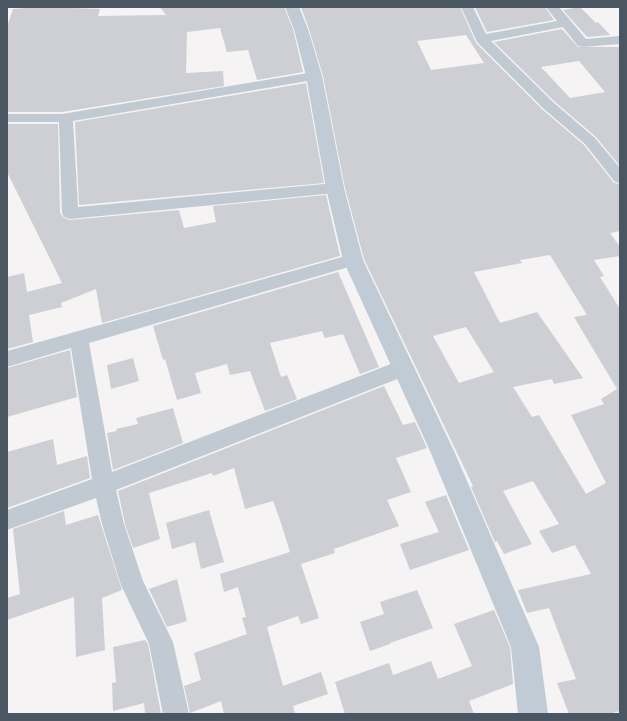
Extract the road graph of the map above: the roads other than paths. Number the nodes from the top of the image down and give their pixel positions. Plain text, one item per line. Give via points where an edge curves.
1 (292, 7) edge
2 (467, 7) edge
3 (552, 7) edge
4 (565, 23) junction
5 (482, 40) junction
6 (620, 40) edge
7 (314, 76) junction
8 (66, 117) junction
9 (7, 118) edge
10 (620, 178) edge
11 (335, 188) junction
12 (353, 260) junction
13 (79, 338) junction
14 (7, 359) edge
15 (403, 368) junction
16 (104, 485) junction
17 (7, 520) edge
18 (176, 714) edge
19 (533, 714) edge

1 - 7 street
2 - 5 street
3 - 4 street
4 - 5 street
4 - 6 street via 584,44
5 - 10 street via 549,106 590,141
7 - 8 street
7 - 11 street
8 - 9 street
8 - 11 street via 70,213
11 - 12 street
12 - 13 street
12 - 15 street
13 - 14 street
13 - 16 street
15 - 16 street
15 - 19 street via 442,451 525,647
16 - 17 street
16 - 18 street via 113,524 133,586 161,642

